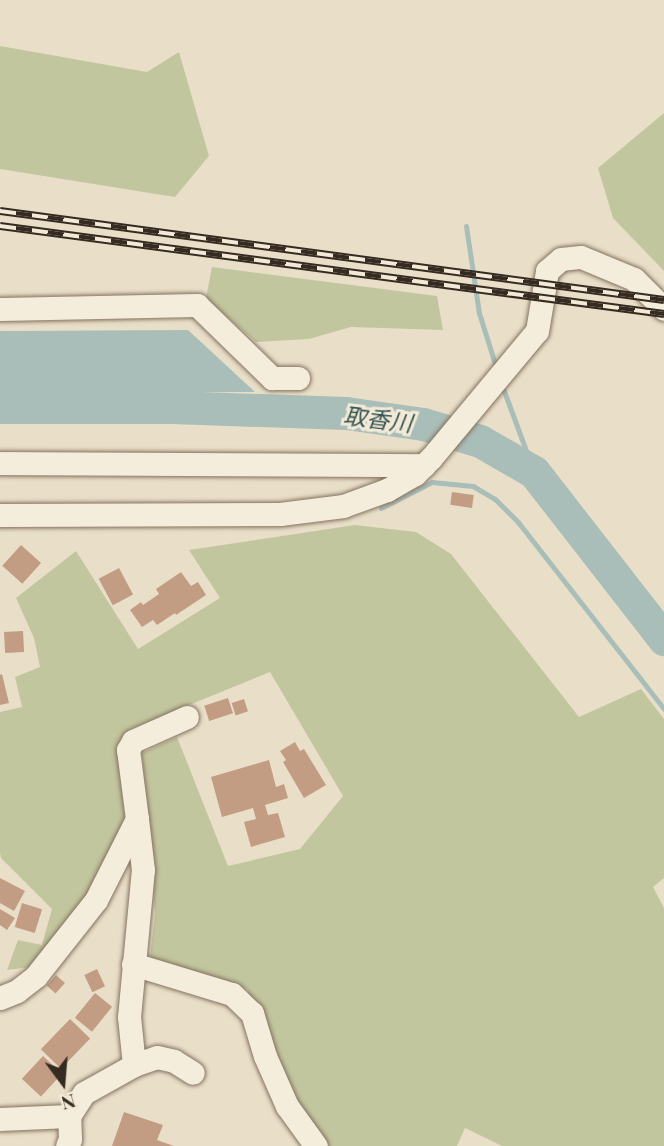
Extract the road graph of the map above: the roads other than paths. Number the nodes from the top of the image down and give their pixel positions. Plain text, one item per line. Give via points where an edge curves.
1 (0, 309) edge
2 (664, 309) edge
3 (298, 378) dead end
4 (428, 462) junction
5 (0, 463) edge
6 (0, 515) edge
7 (187, 717) dead end
8 (137, 819) junction
9 (133, 964) junction
10 (0, 998) edge
11 (134, 1065) junction
12 (193, 1073) dead end
13 (69, 1116) junction
14 (0, 1119) edge
15 (67, 1146) edge
16 (316, 1146) edge

1 - 3 street via 197,305 272,378
2 - 4 street via 634,279 581,257 561,259 547,271 537,331
4 - 5 street
4 - 6 street via 387,490 343,506 280,514
7 - 8 street via 133,741 128,751
8 - 9 street via 144,870
8 - 10 street via 96,900 36,976
9 - 11 street via 129,1017
9 - 16 street via 232,994 252,1013 287,1106
11 - 12 street via 157,1057
11 - 13 street via 84,1093
13 - 14 street
13 - 15 street

